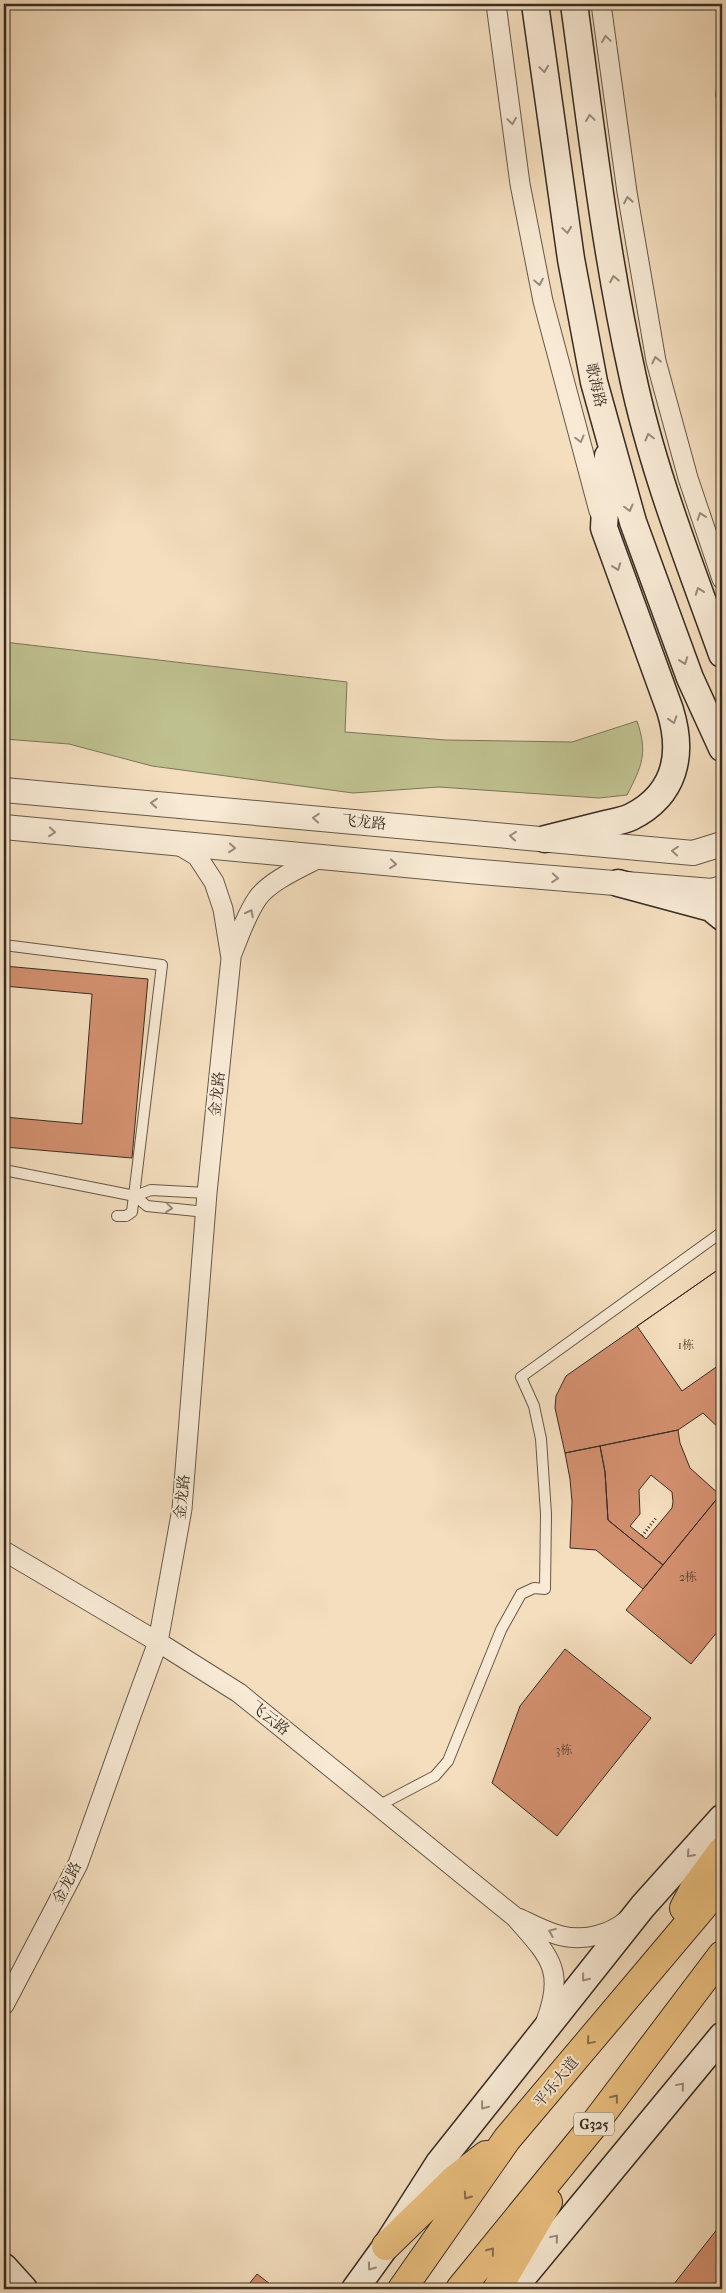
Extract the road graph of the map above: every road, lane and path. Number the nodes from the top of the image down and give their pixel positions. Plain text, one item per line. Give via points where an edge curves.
1 (496, 4) edge
2 (524, 4) edge
3 (535, 4) edge
4 (574, 4) edge
5 (581, 4) edge
6 (601, 4) edge
7 (578, 29) junction
8 (539, 34) junction
9 (609, 433) junction
10 (604, 528) junction
11 (722, 579) edge
12 (722, 654) edge
13 (722, 748) edge
14 (4, 790) edge
15 (4, 827) edge
16 (545, 839) junction
17 (175, 843) junction
18 (722, 844) edge
19 (321, 857) junction
20 (618, 883) junction
21 (722, 888) edge
22 (722, 917) edge
23 (4, 944) edge
24 (231, 958) junction
25 (4, 1170) edge
26 (207, 1193) junction
27 (135, 1196) junction
28 (206, 1212) junction
29 (118, 1216) dead end
30 (722, 1232) edge
31 (656, 1518) dead end
32 (642, 1536) dead end
33 (4, 1551) edge
34 (158, 1642) junction
35 (378, 1806) junction
36 (722, 1818) edge
37 (722, 1852) edge
38 (722, 1884) edge
39 (643, 1906) junction
40 (515, 1917) junction
41 (722, 1954) edge
42 (652, 1968) junction
43 (722, 1981) edge
44 (4, 2005) edge
45 (542, 2031) junction
46 (722, 2036) edge
47 (654, 2046) junction
48 (592, 2127) junction
49 (507, 2139) junction
50 (386, 2246) junction
51 (4, 2267) edge
52 (24, 2289) edge
53 (355, 2289) edge
54 (402, 2289) edge
55 (460, 2289) edge
56 (497, 2289) edge
57 (513, 2289) edge

1 -> 10 street via 520,184 542,301
2 - 8 street
3 - 8 main road, 歌海路
4 - 7 main road
5 - 7 street
11 -> 6 street via 688,478 656,361 627,192
12 -> 7 main road via 668,505 632,375 608,251
8 -> 9 main road, 歌海路 via 571,259 594,382
9 - 10 main road
9 -> 13 main road, 歌海路 via 633,522 690,678
10 -> 16 main road via 670,710 676,730 676,754 667,787 653,804 629,818
16 -> 14 street, 飞龙路
15 -> 17 street
18 -> 16 street, 飞龙路 via 693,852
17 -> 19 street
17 - 24 street, 金龙路 via 197,856 214,882 224,909
19 -> 20 street
24 -> 19 street, 金龙路 via 258,898 283,877
20 - 21 street via 712,891
20 - 22 main road via 710,908
23 - 27 lane via 162,965
24 - 26 street, 金龙路
25 - 27 lane
26 - 27 lane via 151,1190
26 - 28 street, 金龙路
27 -> 28 lane via 146,1206
27 - 29 lane via 132,1212
28 - 34 street, 金龙路 via 182,1509
30 - 35 lane via 521,1377 534,1406 541,1439 546,1514 545,1589 534,1588 521,1594 501,1630 448,1761 435,1776
31 - 32 path
33 - 34 street, 飞云路
34 - 35 street, 飞云路 via 239,1693
34 - 44 street, 金龙路 via 78,1864
35 - 40 street, 飞云路
36 -> 39 main road
37 - 42 highway via 694,1889
38 - 42 highway, 平乐大道
39 -> 40 street, 飞云路 via 615,1930 594,1936 563,1936
39 -> 45 main road
40 - 45 street, 飞云路 via 547,1955 554,1979 554,1999
41 - 47 highway, G325
42 -> 49 highway, 平乐大道
43 - 47 highway
45 -> 50 main road via 439,2163
57 -> 46 main road
48 -> 47 highway, G325
55 -> 48 highway, G325
48 - 56 highway
49 - 50 highway via 454,2180
49 -> 54 highway, 平乐大道
50 -> 53 main road
51 - 52 main road

